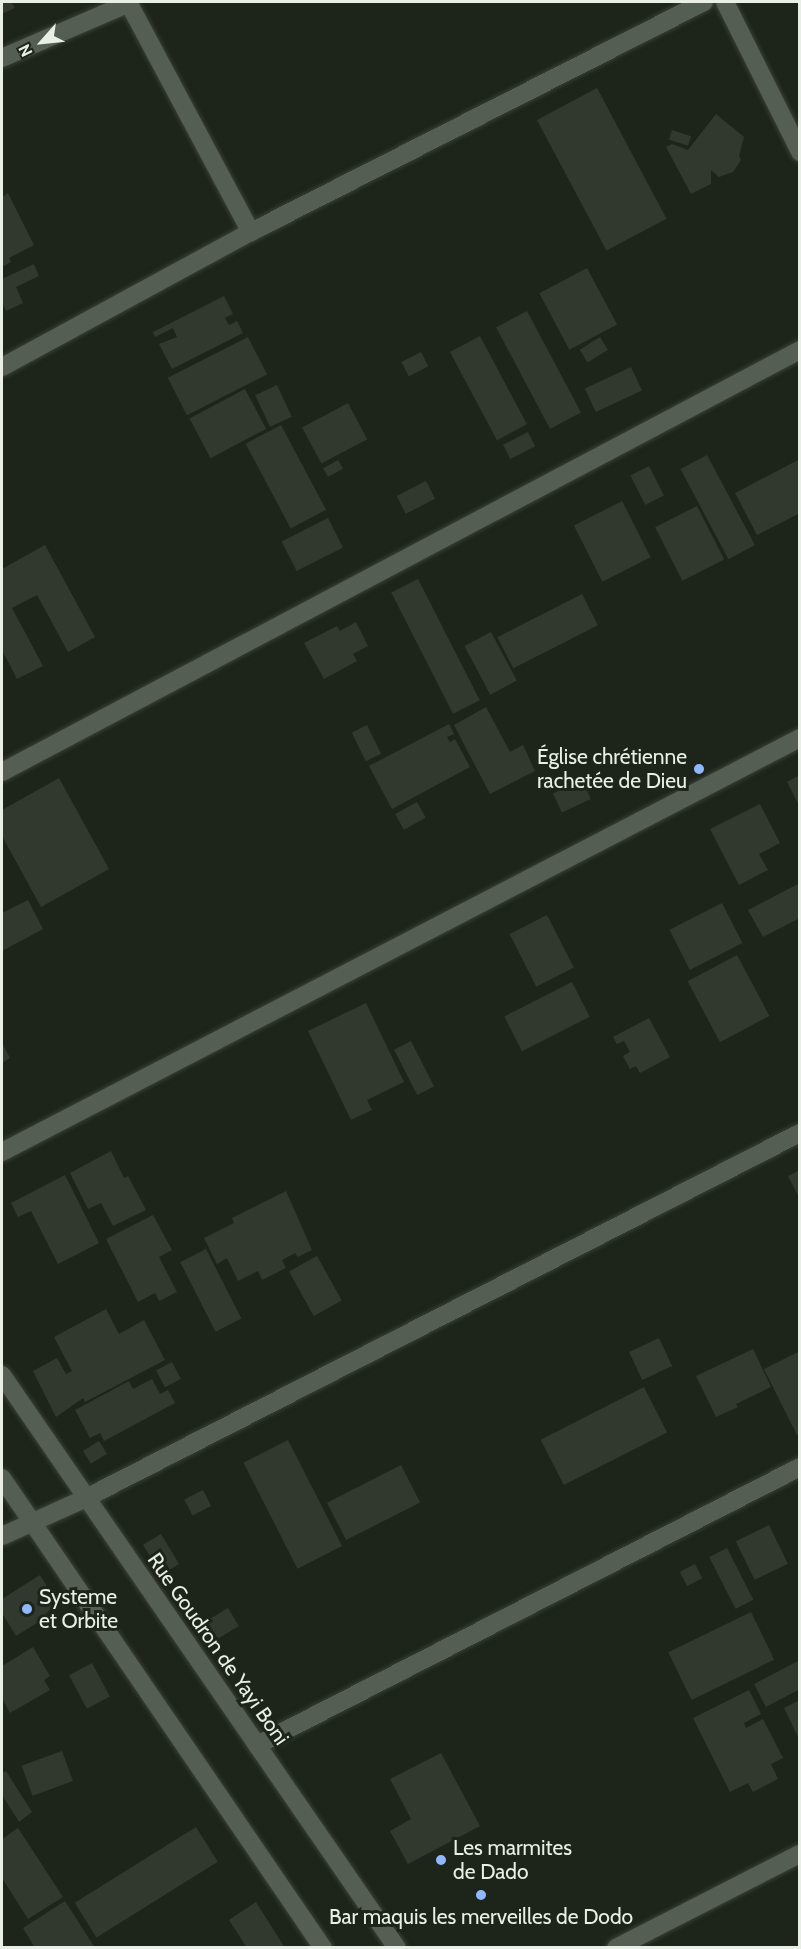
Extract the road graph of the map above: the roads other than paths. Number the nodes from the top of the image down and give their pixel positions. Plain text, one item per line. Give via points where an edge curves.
1 (129, 2) edge
2 (704, 2) edge
3 (725, 2) edge
4 (2, 58) edge
5 (800, 152) edge
6 (250, 232) junction
7 (800, 350) edge
8 (2, 367) edge
9 (800, 738) edge
10 (2, 772) edge
11 (800, 1133) edge
12 (2, 1152) edge
13 (2, 1375) edge
14 (800, 1467) edge
15 (2, 1478) edge
16 (86, 1497) junction
17 (32, 1521) junction
18 (2, 1536) edge
19 (257, 1746) junction
20 (800, 1854) edge
21 (323, 1947) edge
22 (397, 1947) edge
23 (616, 1947) edge

1 - 4 street
1 - 6 street
2 - 6 street
3 - 5 street
6 - 8 street
7 - 10 street
9 - 12 street
11 - 16 street
13 - 16 street, Rue Goudron de Yayi Boni
14 - 19 street
15 - 17 street
16 - 17 street
16 - 19 street, Rue Goudron de Yayi Boni
17 - 18 street
17 - 21 street
19 - 22 street, Rue Goudron de Yayi Boni
20 - 23 street

